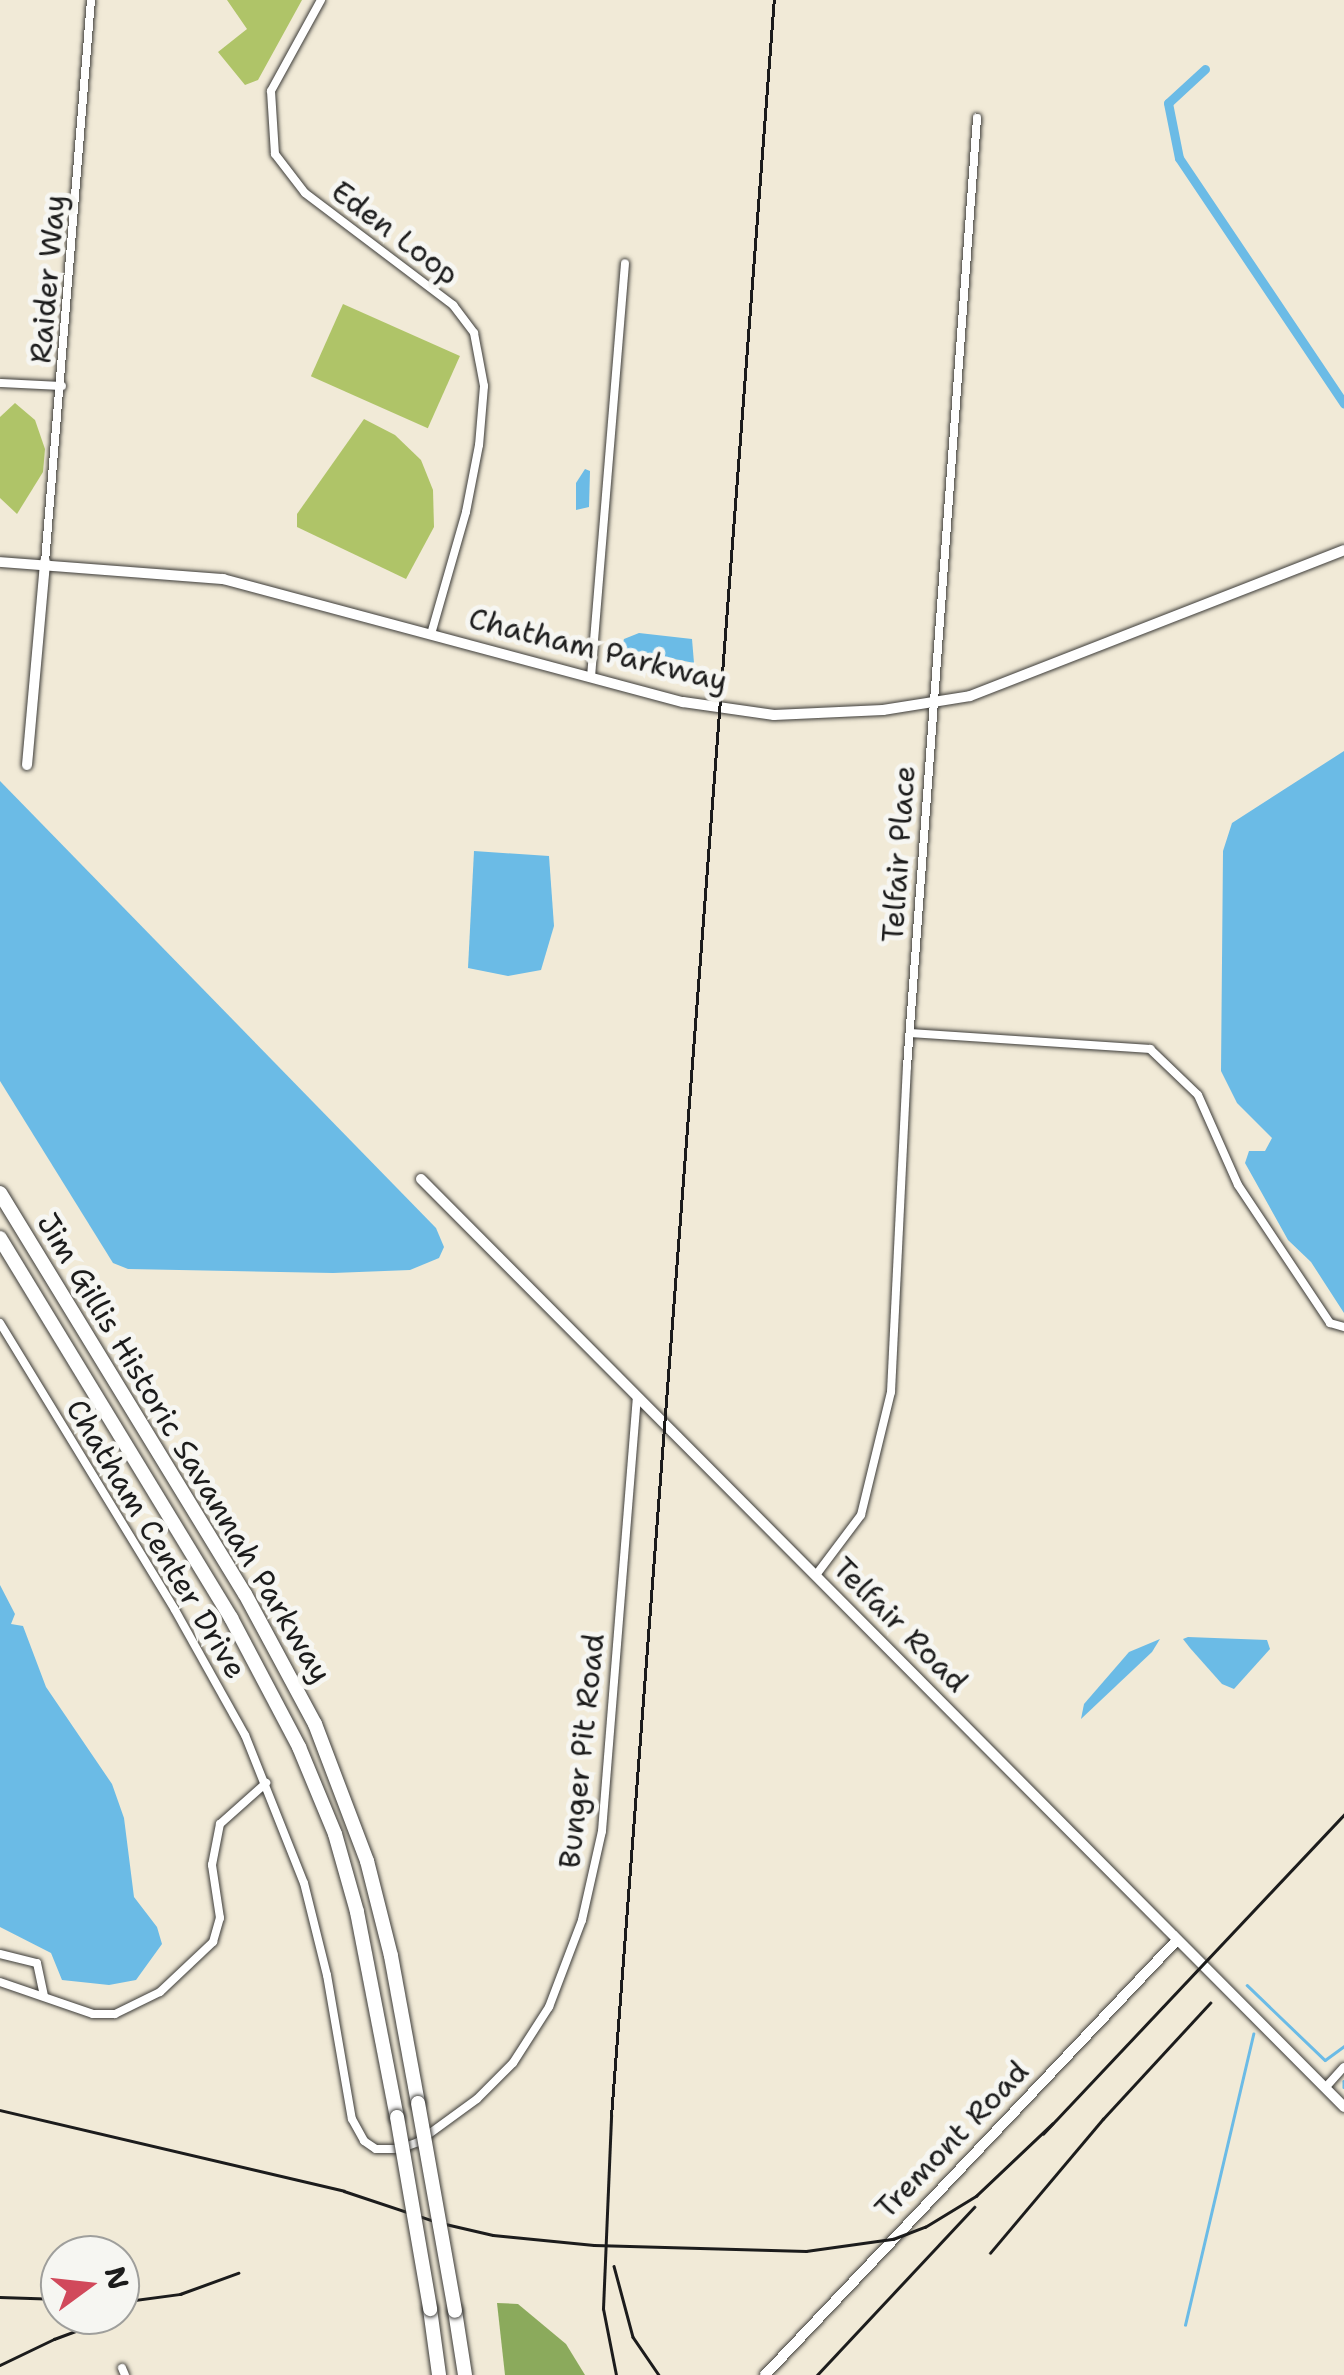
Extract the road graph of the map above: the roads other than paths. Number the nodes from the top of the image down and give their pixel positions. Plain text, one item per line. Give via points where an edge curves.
1 (92, 0) edge
2 (321, 0) edge
3 (977, 118) dead end
4 (624, 263) dead end
5 (0, 383) edge
6 (62, 386) junction
7 (1344, 550) edge
8 (0, 562) edge
9 (45, 562) junction
10 (430, 634) junction
11 (591, 677) junction
12 (932, 705) junction
13 (27, 765) dead end
14 (910, 1032) junction
15 (421, 1178) dead end
16 (0, 1193) edge
17 (0, 1238) edge
18 (0, 1323) edge
19 (1344, 1327) edge
20 (637, 1397) junction
21 (816, 1575) junction
22 (266, 1783) junction
23 (1177, 1940) junction
24 (0, 1954) edge
25 (0, 1982) edge
26 (44, 1995) junction
27 (1344, 2068) edge
28 (1325, 2088) junction
29 (1344, 2107) edge
30 (446, 2123) joint
31 (439, 2375) edge
32 (464, 2375) edge
33 (765, 2375) edge

1 - 6 street, Raider Way
2 - 10 street, Eden Loop via 270,90 275,154 305,194 453,305 474,334 484,386 466,512
3 - 12 street, Telfair Place
4 - 11 street
5 - 6 street
6 - 9 street, Raider Way
7 - 12 street, Chatham Parkway
8 - 9 street, Chatham Parkway
9 - 10 street, Chatham Parkway via 224,579
9 - 13 street
10 - 11 street, Chatham Parkway
11 - 12 street, Chatham Parkway via 683,702 774,716
12 - 14 street, Telfair Place
14 - 19 street via 1150,1049 1198,1095 1238,1185 1330,1323
14 - 21 street, Telfair Place via 891,1392 860,1516
15 - 20 street, Telfair Road
16 - 32 highway, Jim Gillis Historic Savannah Parkway, bridge via 245,1594 315,1724 368,1861
17 - 31 highway, Jim Gillis Historic Savannah Parkway, bridge via 232,1618 300,1747 335,1834 397,2118
18 - 22 street, Chatham Center Drive via 230,1705
20 - 21 street, Telfair Road
20 - 30 street, Bunger Pit Road via 602,1832 582,1920 531,2039 492,2085
21 - 23 street, Telfair Road
22 - 26 street via 220,1824 212,1865 220,1918 199,1958 160,1992 115,2014 92,2014
22 - 30 street, Chatham Center Drive via 316,1928 356,2130 376,2149 399,2149
23 - 28 street, Telfair Road
23 - 33 street, Tremont Road
24 - 26 street via 38,1963
25 - 26 street
27 - 28 street
28 - 29 street, Telfair Road

